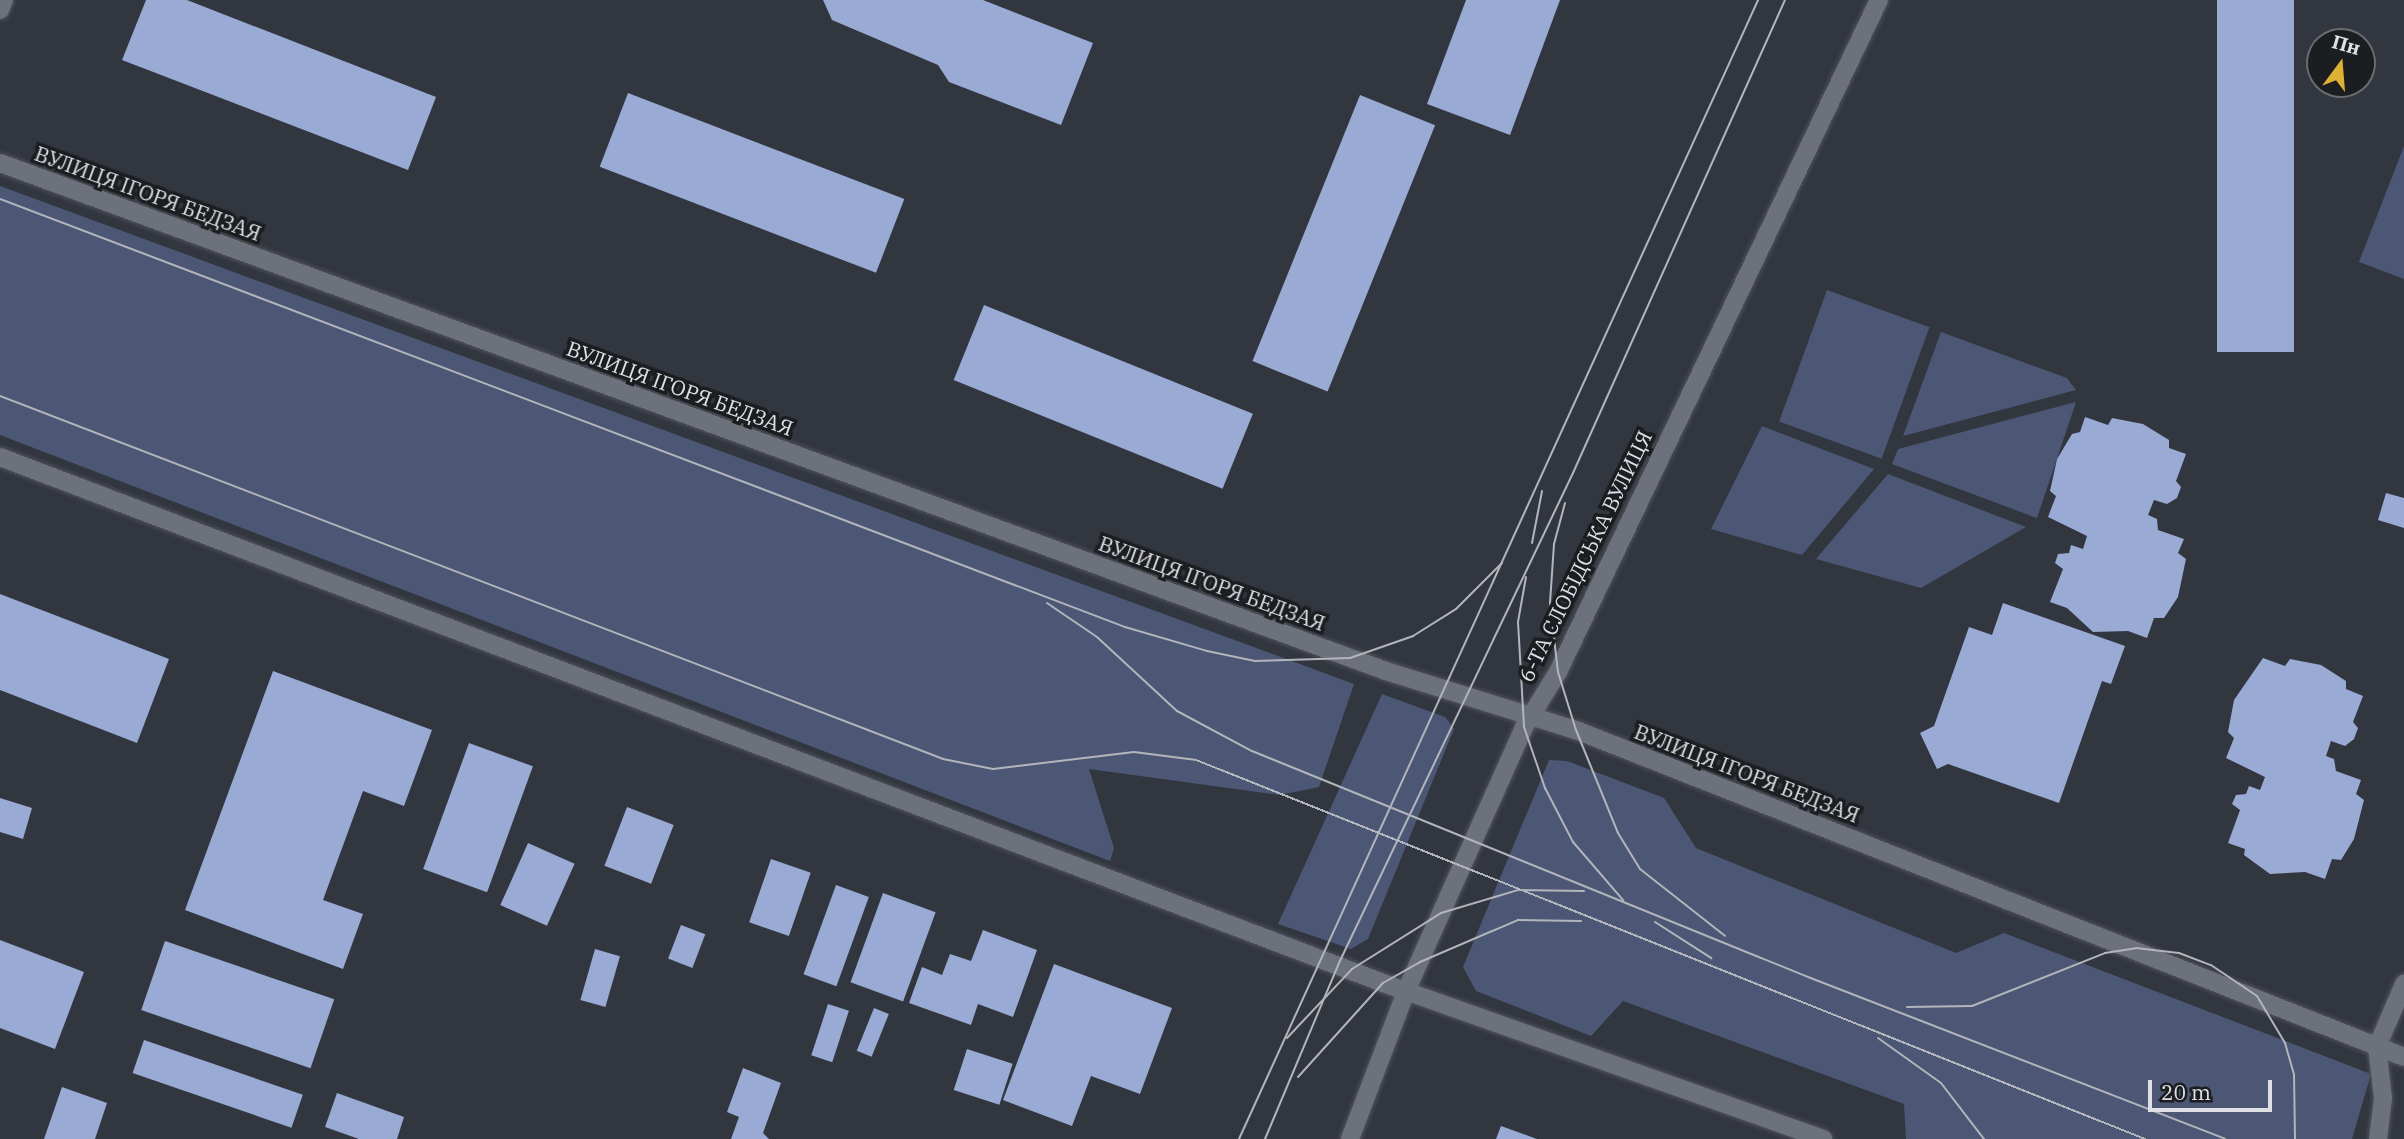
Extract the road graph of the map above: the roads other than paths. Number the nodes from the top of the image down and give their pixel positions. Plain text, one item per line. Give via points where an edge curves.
1 (4, 0) edge
2 (1879, 0) edge
3 (0, 10) edge
4 (0, 163) edge
5 (0, 457) edge
6 (1531, 713) junction
7 (2404, 984) edge
8 (1407, 989) junction
9 (2377, 1047) junction
10 (2404, 1057) edge
11 (1350, 1139) edge
12 (1824, 1139) edge
13 (2378, 1139) edge

1 - 3 street
2 - 6 street, 6-ТА СЛОБІДСЬКА ВУЛИЦЯ via 1558,672
4 - 6 street, ВУЛИЦЯ ІГОРЯ БЕДЗАЯ via 1386,671
5 - 8 street
6 - 8 street, 6-ТА СЛОБІДСЬКА ВУЛИЦЯ
6 - 9 street, ВУЛИЦЯ ІГОРЯ БЕДЗАЯ
7 - 9 street
8 - 11 street, 6-ТА СЛОБІДСЬКА ВУЛИЦЯ
8 - 12 street
9 - 10 street, ВУЛИЦЯ ІГОРЯ БЕДЗАЯ
9 - 13 street via 2384,1098

